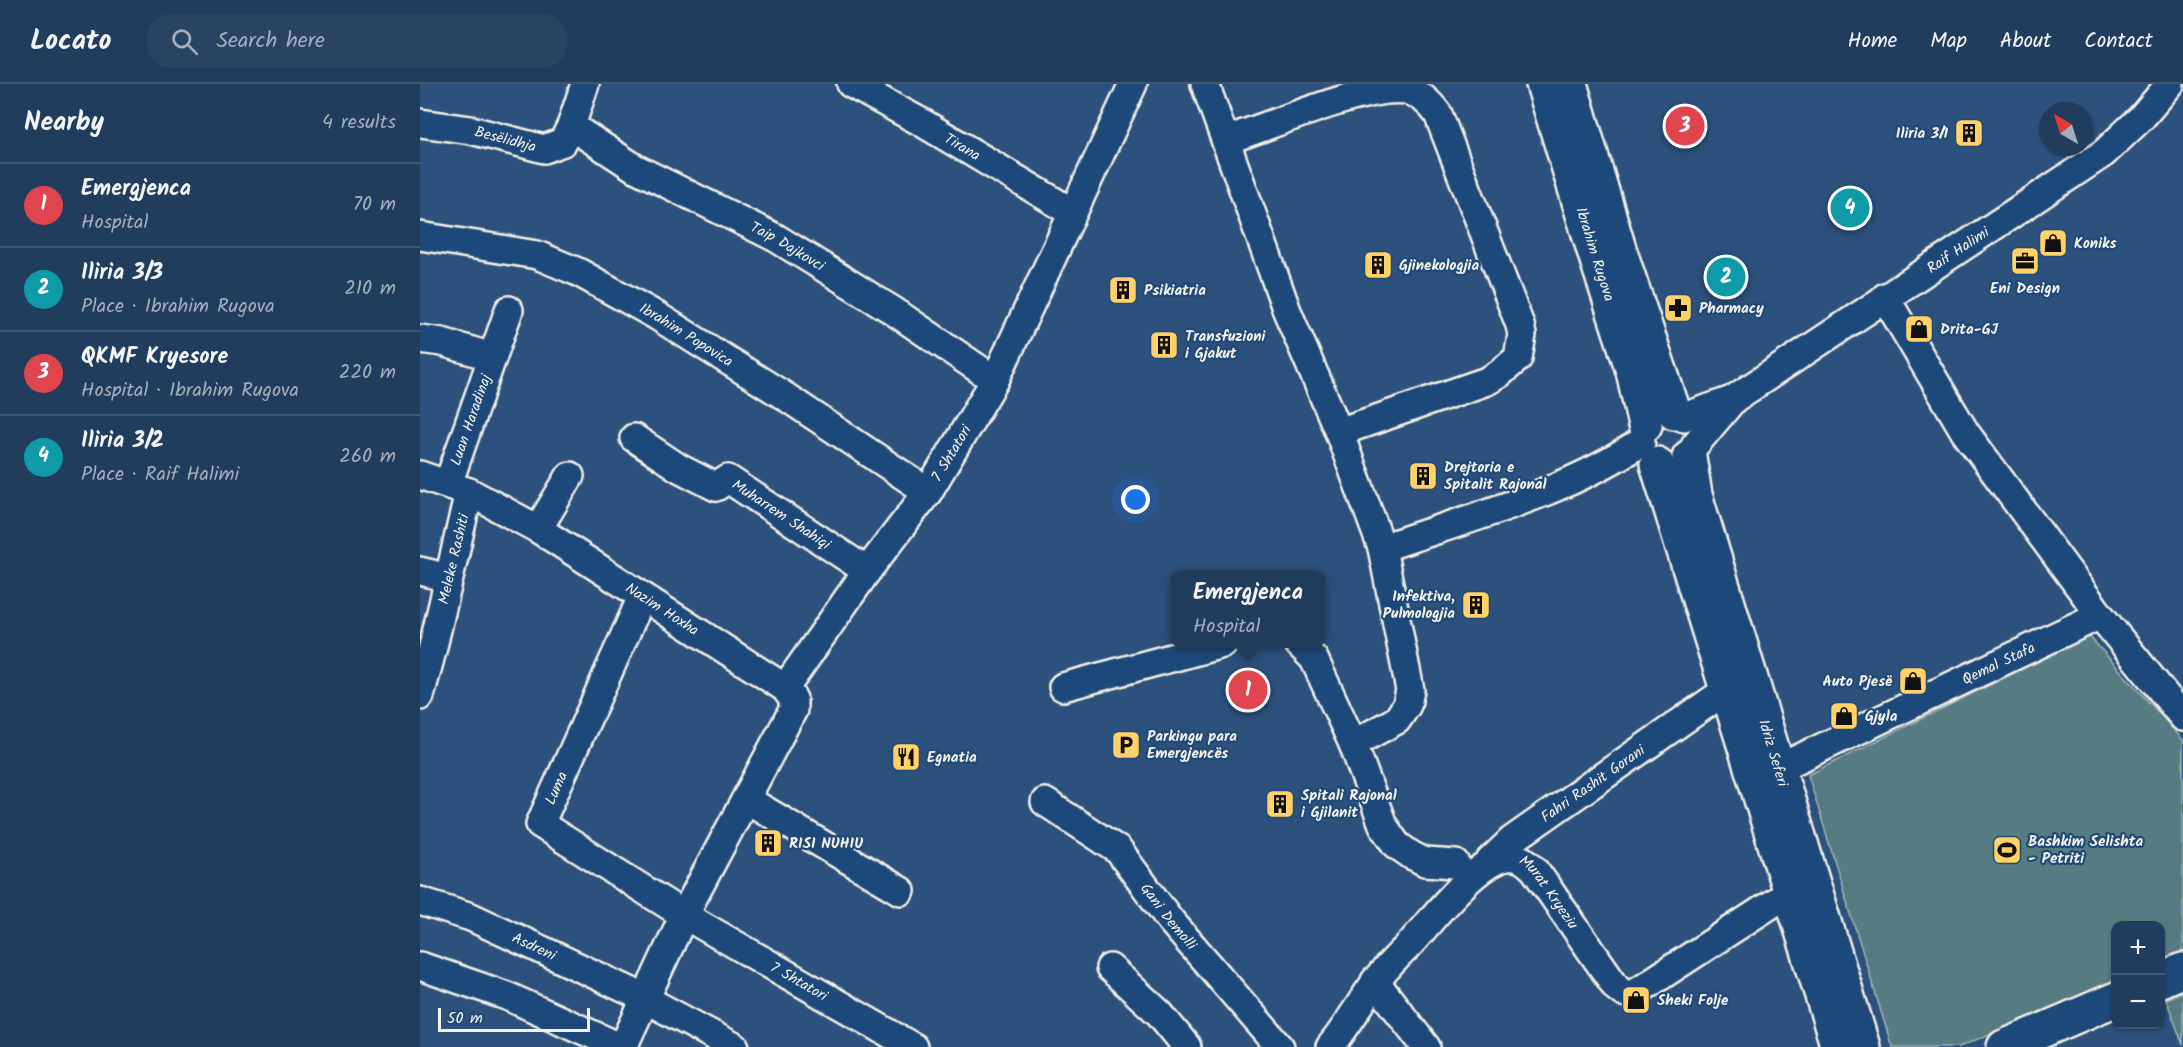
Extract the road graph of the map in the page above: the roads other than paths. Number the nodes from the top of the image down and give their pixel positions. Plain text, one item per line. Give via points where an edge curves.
1 (585, 84) edge
2 (851, 84) edge
3 (1133, 84) edge
4 (1205, 84) edge
5 (1543, 84) edge
6 (1570, 84) edge
7 (2168, 91) edge
8 (420, 123) edge
9 (571, 126) junction
10 (1226, 140) junction
11 (1072, 212) junction
12 (420, 236) edge
13 (1884, 297) junction
14 (509, 310) dead end
15 (420, 339) edge
16 (492, 357) junction
17 (995, 380) junction
18 (1339, 432) junction
19 (634, 438) dead end
20 (1667, 440) junction
21 (420, 475) edge
22 (570, 476) dead end
23 (459, 488) junction
24 (928, 492) junction
25 (538, 529) junction
26 (1382, 548) junction
27 (420, 571) edge
28 (867, 571) junction
29 (449, 578) junction
30 (642, 597) junction
31 (2100, 615) junction
32 (1208, 648) edge
33 (1303, 648) edge
34 (1063, 687) dead end
35 (785, 688) junction
36 (1728, 689) junction
37 (420, 696) edge
38 (2183, 717) edge
39 (1353, 744) junction
40 (1779, 768) junction
41 (746, 799) junction
42 (1045, 802) dead end
43 (1460, 874) junction
44 (901, 891) dead end
45 (1790, 892) junction
46 (420, 901) edge
47 (684, 915) junction
48 (420, 966) edge
49 (1110, 968) dead end
50 (2183, 970) edge
51 (2165, 978) edge
52 (1375, 981) junction
53 (646, 998) junction
54 (2111, 1001) edge
55 (622, 1047) edge
56 (735, 1047) edge
57 (913, 1047) edge
58 (1187, 1047) edge
59 (1280, 1047) edge
60 (1330, 1047) edge
61 (1426, 1047) edge
62 (1838, 1047) edge
63 (1863, 1047) edge
64 (2004, 1047) edge

1 - 9 street, Besëlidhja
2 - 11 street, Tirana
3 - 11 street, 7 Shtatori
4 - 10 street
5 - 20 main road, Ibrahim Rugova via 1633,371
6 - 20 main road, Ibrahim Rugova via 1619,249
7 - 13 street, Raif Halimi via 2104,153
8 - 9 street, Besëlidhja via 471,130 544,149 563,142
9 - 17 street, Taip Dajkovci via 635,168 776,237
10 - 18 street via 1287,311
10 - 18 street via 1365,91 1404,89 1421,97 1438,114 1520,325 1518,358 1487,381
11 - 17 street, 7 Shtatori
12 - 24 street, Ibrahim Popovica via 537,255 578,272 757,378
13 - 20 street, Raif Halimi
13 - 31 street via 1965,432
14 - 16 street, Luan Haradinaj
15 - 16 street, Luan Haradinaj
16 - 23 street, Luan Haradinaj
17 - 24 street, 7 Shtatori
18 - 26 street
19 - 28 street, Muharrem Shahiqi via 717,487 728,479
20 - 26 street, Raif Halimi via 1527,498
20 - 36 main road, Idriz Seferi
20 - 40 main road, Idriz Seferi via 1695,495
21 - 23 street, Nazim Hoxha
22 - 25 street
23 - 25 street, Nazim Hoxha
23 - 29 street, Meleke Rashiti
24 - 28 street, 7 Shtatori
25 - 30 street, Nazim Hoxha
26 - 39 street via 1410,690 1407,705 1397,720
27 - 29 street
28 - 35 street, 7 Shtatori
29 - 37 street, Meleke Rashiti
30 - 35 street, Nazim Hoxha
30 - 47 street, Luma via 540,824
31 - 38 street
31 - 40 street, Qemal Stafa
32 - 34 street
33 - 39 street via 1314,659
35 - 41 street via 793,699 793,710
36 - 43 street, Fahri Rashit Gorani
36 - 45 main road, Idriz Seferi
39 - 43 street via 1383,825 1397,845 1425,862
40 - 63 main road, Idriz Seferi
41 - 44 street
41 - 47 street
42 - 59 street, Gani Demolli via 1119,850 1170,920
43 - 45 street, Murat Kryeziu via 1505,857 1526,861 1617,988 1629,994
43 - 52 street, Murat Kryeziu
45 - 62 main road, Idriz Seferi
46 - 53 street, Asdreni via 471,917
47 - 53 street
47 - 57 street, 7 Shtatori
48 - 55 street via 507,996
49 - 58 street via 1160,1014
50 - 51 main road
52 - 60 street, Murat Kryeziu
52 - 61 street
53 - 55 street
53 - 56 street, Asdreni
54 - 64 main road

